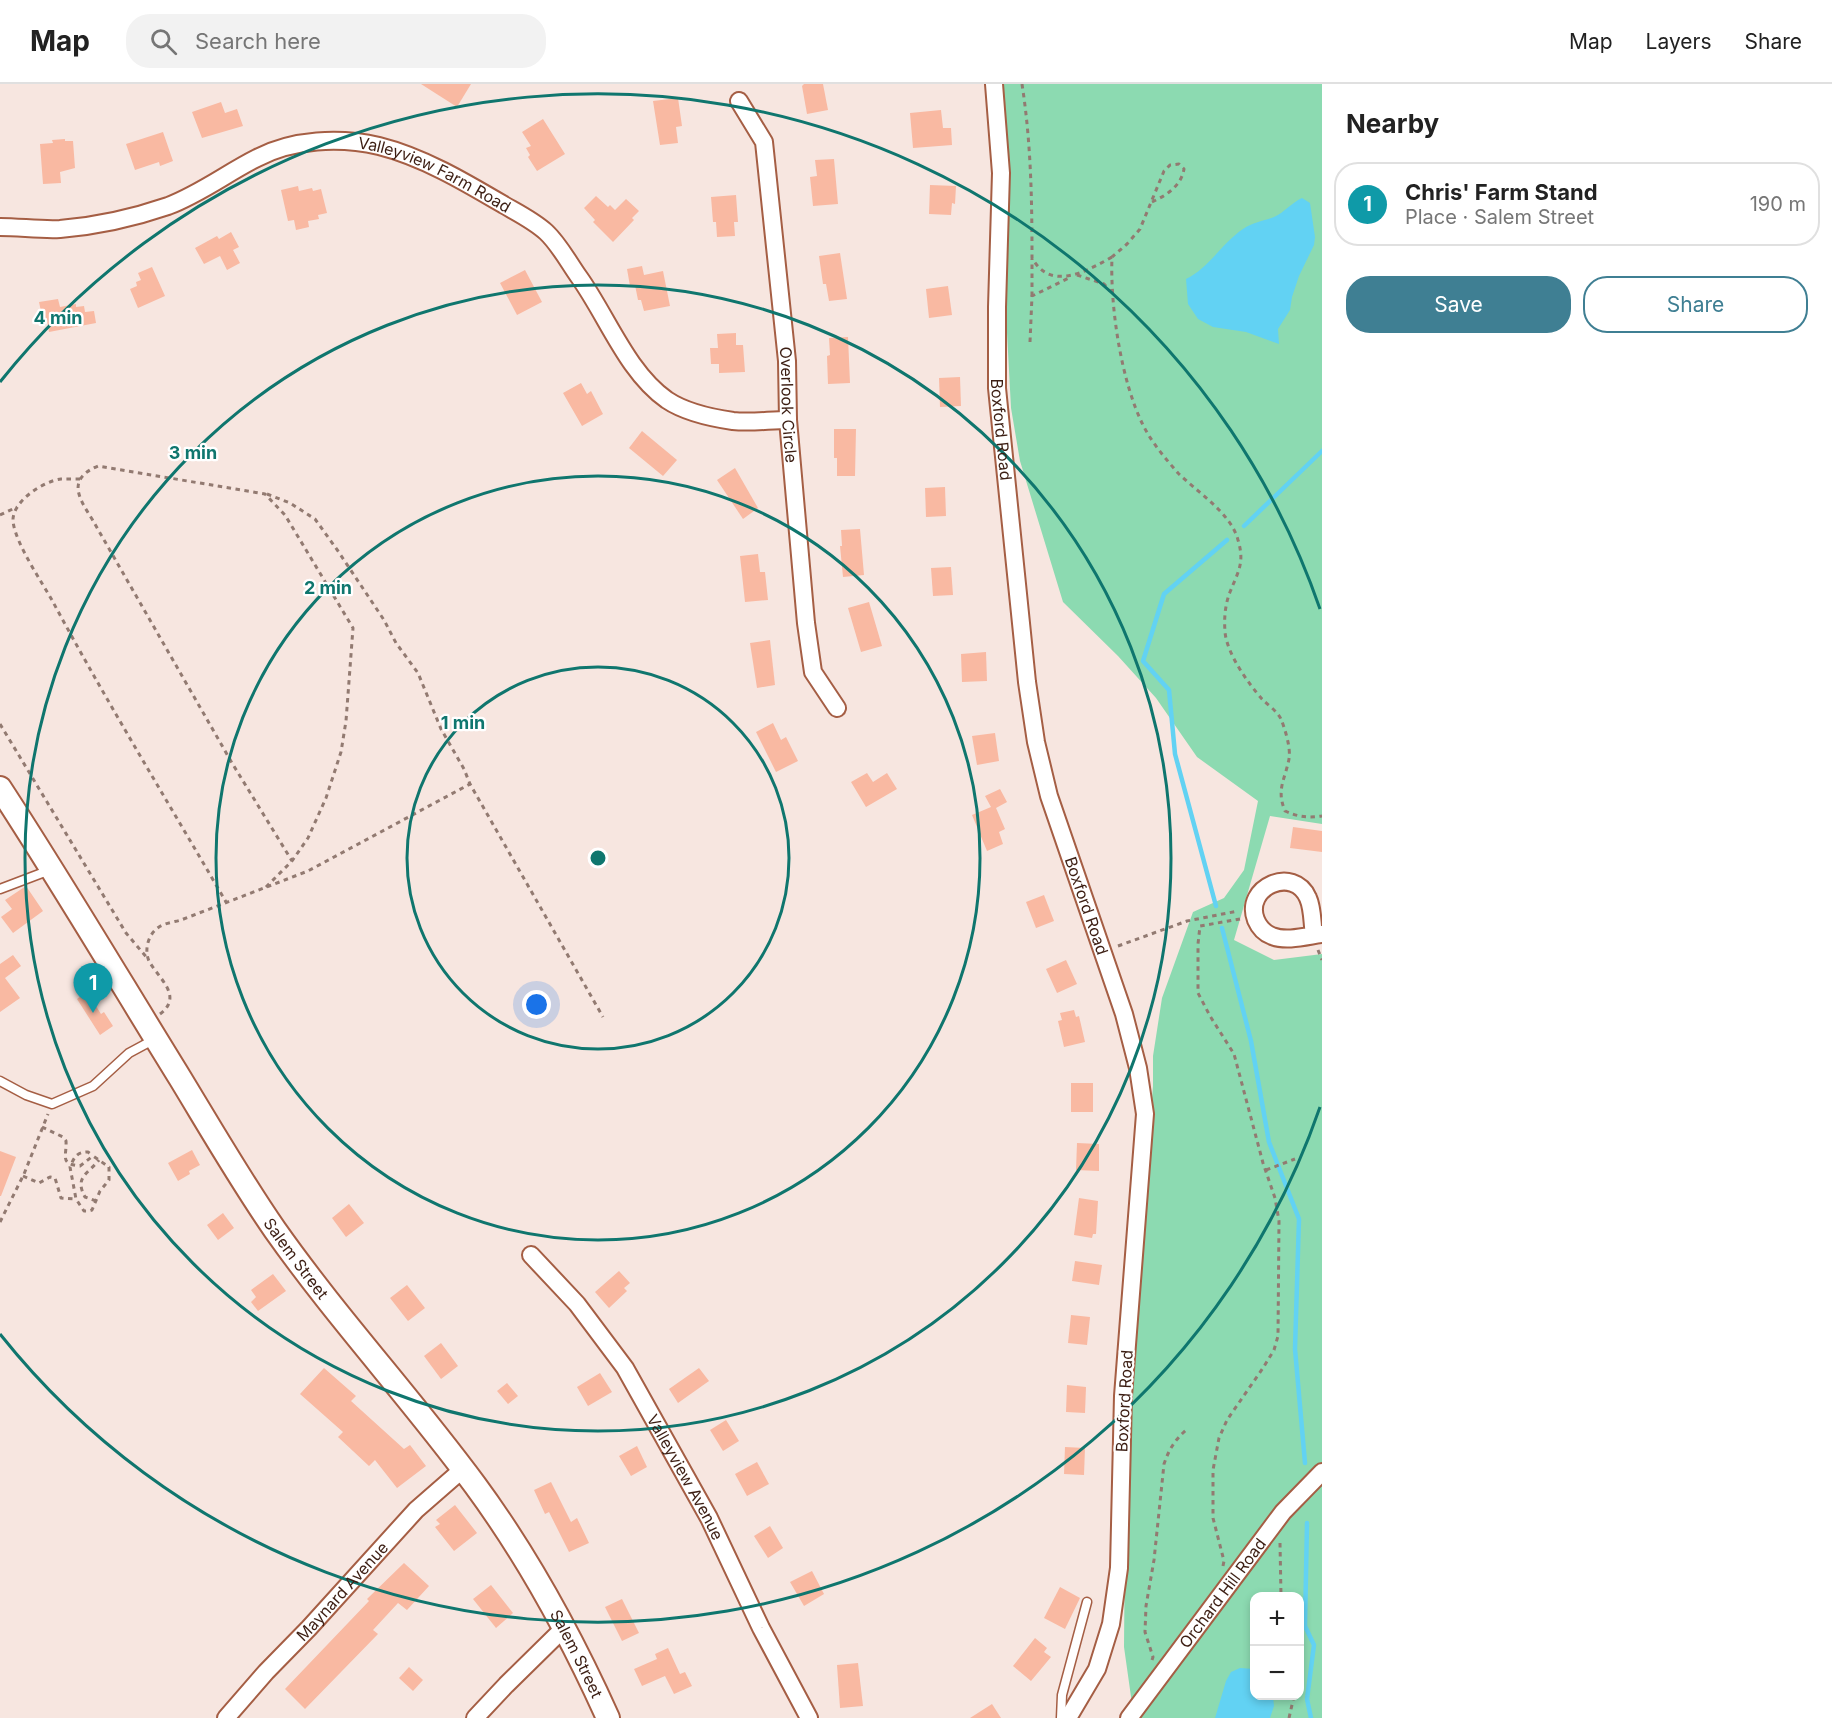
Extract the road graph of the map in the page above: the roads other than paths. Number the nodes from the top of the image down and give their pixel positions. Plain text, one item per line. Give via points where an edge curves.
1 (994, 84) edge
2 (739, 101) dead end
3 (0, 227) edge
4 (788, 420) junction
5 (837, 708) dead end
6 (0, 788) edge
7 (52, 869) junction
8 (0, 889) edge
9 (1317, 937) edge
10 (151, 1031) junction
11 (0, 1081) edge
12 (531, 1255) dead end
13 (463, 1469) junction
14 (1322, 1472) edge
15 (1087, 1602) dead end
16 (564, 1628) junction
17 (226, 1718) edge
18 (475, 1718) edge
19 (608, 1718) edge
20 (809, 1718) edge
21 (1061, 1718) edge
22 (1068, 1718) edge
23 (1129, 1718) edge

1 - 22 street, Boxford Road via 1002,173 997,388 1027,682 1049,796 1124,1014 1145,1114 1123,1395 1117,1579 1111,1624 1097,1669
2 - 4 street, Overlook Circle via 764,142 787,361
3 - 4 street, Valleyview Farm Road via 58,229 128,218 171,204 259,156 284,147 314,142 378,146 447,174 547,233 639,370 669,401 691,411 734,421
4 - 5 street, Overlook Circle via 813,672
6 - 7 main road, Salem Street
7 - 8 lane
7 - 10 main road, Salem Street
9 - 9 street via 1309,899 1302,890 1281,881 1264,888 1251,913 1258,925 1272,936
10 - 11 lane via 93,1086 52,1104
10 - 13 main road, Salem Street via 274,1229
12 - 20 street, Valleyview Avenue via 577,1304 625,1368 709,1518
13 - 16 main road, Salem Street via 537,1578
13 - 17 street, Maynard Avenue via 416,1510
14 - 23 street, Orchard Hill Road via 1283,1512
15 - 21 lane via 1062,1695
16 - 18 street
16 - 19 main road, Salem Street

